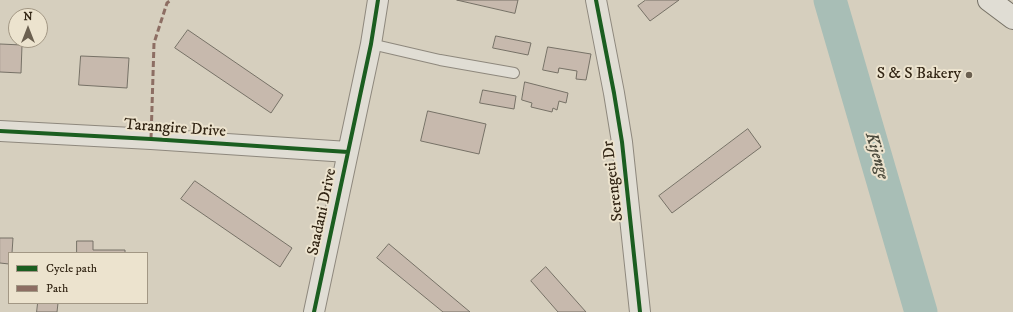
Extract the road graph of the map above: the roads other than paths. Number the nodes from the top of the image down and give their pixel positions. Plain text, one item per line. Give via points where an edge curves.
1 (378, 0) edge
2 (596, 0) edge
3 (989, 0) edge
4 (1012, 14) edge
5 (371, 44) junction
6 (514, 73) dead end
7 (0, 131) edge
8 (348, 152) junction
9 (314, 312) edge
10 (640, 312) edge

1 - 5 street, Saadani Drive
2 - 10 street, Serengeti Dr via 622,142
3 - 4 main road
5 - 6 lane
5 - 8 street, Saadani Drive
7 - 8 street, Tarangire Drive
8 - 9 street, Saadani Drive

